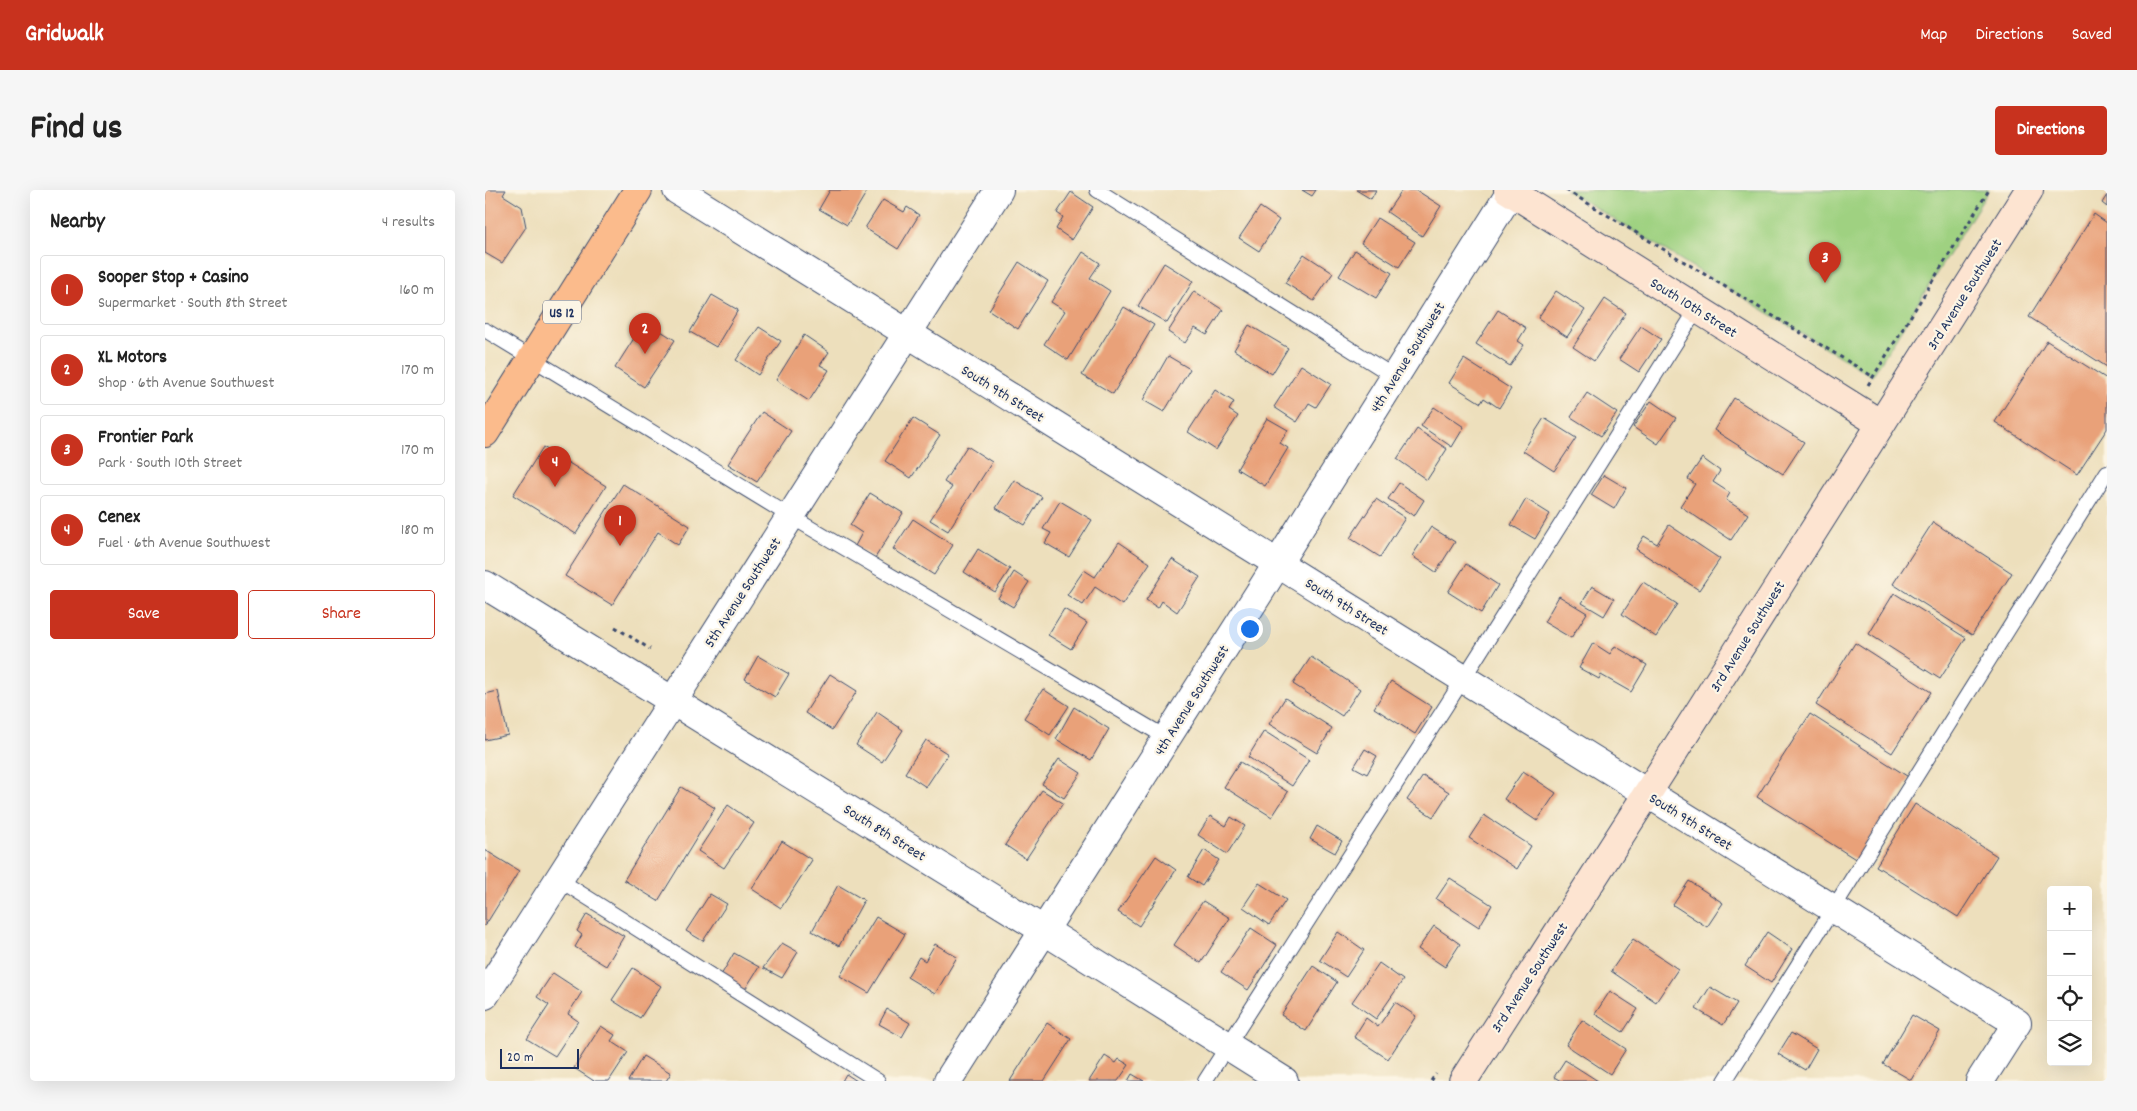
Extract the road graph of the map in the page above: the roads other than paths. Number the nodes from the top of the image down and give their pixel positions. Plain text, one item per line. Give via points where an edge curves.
1 (639, 190) edge
2 (677, 190) edge
3 (999, 190) edge
4 (1097, 190) edge
5 (2029, 190) edge
6 (1510, 191) edge
7 (1697, 309) junction
8 (485, 330) edge
9 (907, 333) junction
10 (532, 359) junction
11 (1395, 377) junction
12 (1881, 424) junction
13 (485, 433) edge
14 (2107, 472) edge
15 (791, 516) junction
16 (1278, 563) junction
17 (485, 585) edge
18 (1463, 679) junction
19 (673, 701) junction
20 (1167, 738) junction
21 (1647, 794) junction
22 (558, 879) junction
23 (1834, 909) junction
24 (1045, 931) junction
25 (485, 994) edge
26 (1228, 1045) junction
27 (878, 1081) edge
28 (948, 1081) edge
29 (1205, 1081) edge
30 (1284, 1081) edge
31 (1463, 1081) edge
32 (1725, 1081) edge
33 (1981, 1081) edge

1 - 10 highway, US 12
2 - 9 street, South 9th Street
3 - 9 street, 5th Avenue Southwest
4 - 11 lane
5 - 12 street, 3rd Avenue Southwest
6 - 7 street, South 10th Street
6 - 11 street, 4th Avenue Southwest
7 - 12 street, South 10th Street
7 - 18 lane
8 - 10 lane
9 - 15 street, 5th Avenue Southwest
9 - 16 street, South 9th Street
10 - 13 highway, US 12
10 - 15 lane
11 - 16 street, 4th Avenue Southwest
12 - 21 street, 3rd Avenue Southwest
14 - 23 lane
15 - 19 street, 5th Avenue Southwest
15 - 20 lane
16 - 18 street, South 9th Street
16 - 20 street, 4th Avenue Southwest
17 - 19 street, South 8th Street
18 - 21 street, South 9th Street
18 - 26 lane
19 - 22 street, 5th Avenue Southwest
19 - 24 street, South 8th Street
20 - 24 street, 4th Avenue Southwest
21 - 23 street, South 9th Street
21 - 31 street, 3rd Avenue Southwest
22 - 25 street, 5th Avenue Southwest
22 - 27 lane
23 - 32 lane
23 - 33 street, South 9th Street via 2017,1023
24 - 26 street, South 8th Street
24 - 28 street, 4th Avenue Southwest
26 - 29 lane
26 - 30 street, South 8th Street

